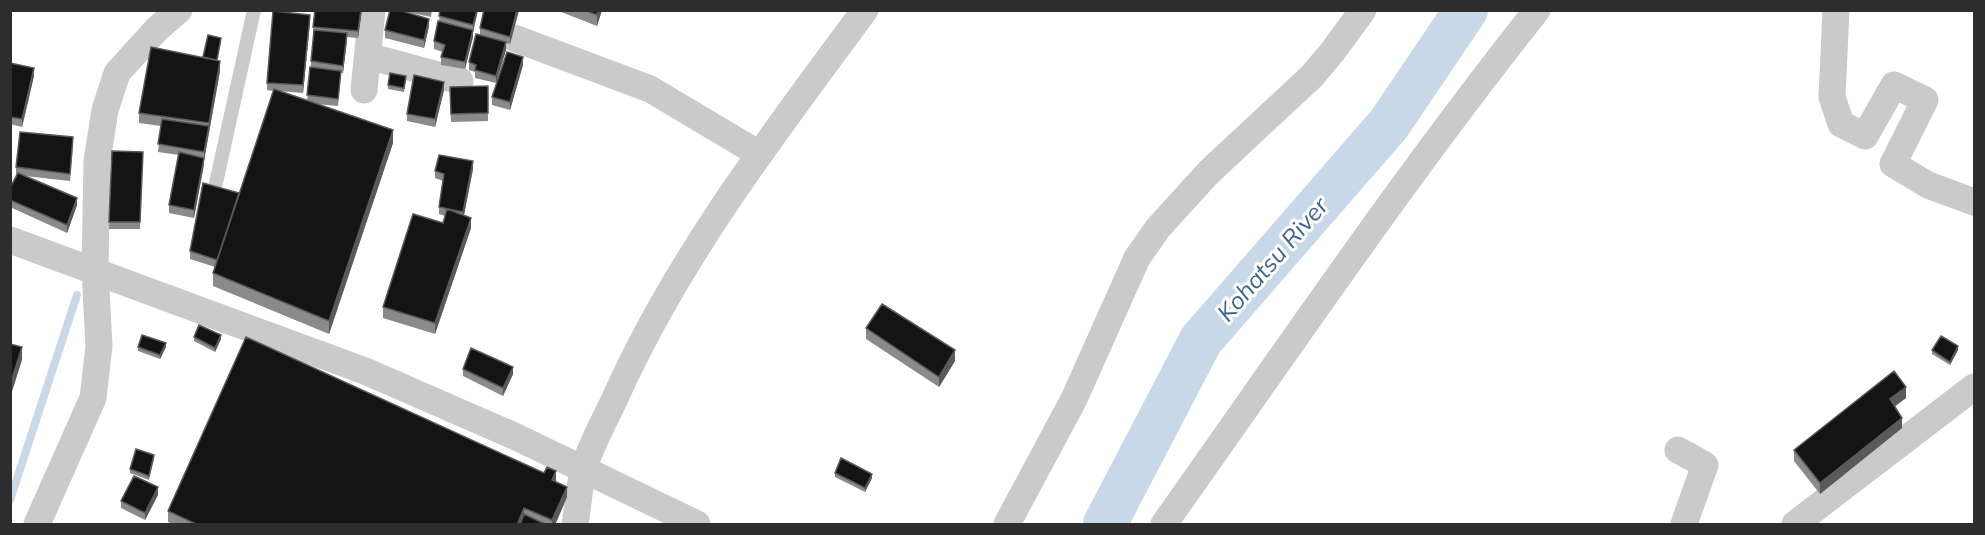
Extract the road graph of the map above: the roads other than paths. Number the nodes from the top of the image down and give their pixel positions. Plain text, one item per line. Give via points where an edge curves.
1 (179, 10) edge
2 (254, 10) edge
3 (372, 10) edge
4 (865, 10) edge
5 (1363, 10) edge
6 (1537, 10) edge
7 (1836, 10) edge
8 (514, 38) edge
9 (368, 56) junction
10 (460, 81) dead end
11 (364, 90) dead end
12 (759, 154) junction
13 (216, 183) dead end
14 (1974, 202) edge
15 (10, 240) edge
16 (95, 270) junction
17 (1973, 393) edge
18 (1678, 450) dead end
19 (584, 468) junction
20 (37, 525) edge
21 (575, 525) edge
22 (697, 525) edge
23 (1007, 525) edge
24 (1164, 525) edge
25 (1684, 525) edge
26 (1795, 525) edge

1 - 16 street via 117,74 105,110 96,161
2 - 13 lane
3 - 9 street
4 - 12 street
5 - 23 street via 1312,75 1209,172 1158,228 1137,258 1068,409
6 - 24 street via 1296,336
7 - 14 street via 1832,97 1841,124 1865,136 1894,85 1925,100 1893,164 1928,185
8 - 12 street via 650,89
9 - 10 street
9 - 11 street
12 - 19 street via 691,255 661,308
15 - 16 street
16 - 19 street via 365,371
16 - 20 street via 99,346 93,398
17 - 26 street
18 - 25 street via 1705,465
19 - 21 street
19 - 22 street

